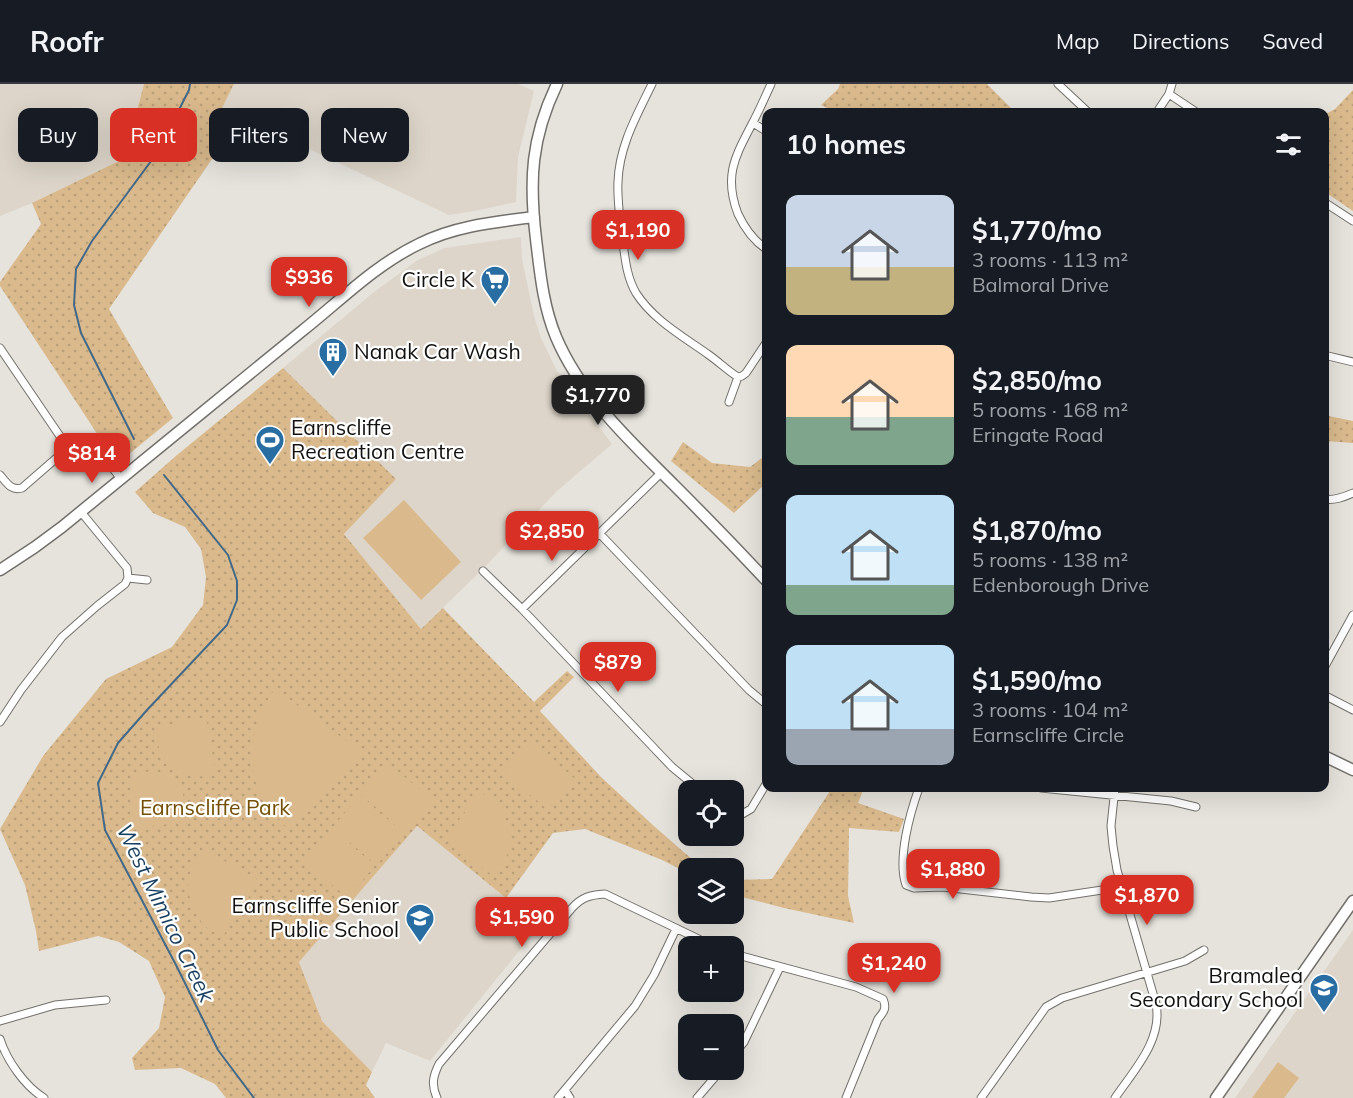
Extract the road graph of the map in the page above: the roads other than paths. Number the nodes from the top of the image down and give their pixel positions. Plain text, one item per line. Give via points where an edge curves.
1 (557, 84) edge
2 (652, 84) edge
3 (771, 84) edge
4 (1058, 84) edge
5 (1172, 84) edge
6 (1169, 94) junction
7 (1084, 108) edge
8 (1160, 108) edge
9 (1190, 108) edge
10 (753, 123) junction
11 (762, 129) edge
12 (1329, 205) edge
13 (534, 217) junction
14 (1353, 221) edge
15 (762, 246) edge
16 (0, 348) edge
17 (762, 349) edge
18 (1329, 356) edge
19 (1353, 362) edge
20 (738, 377) junction
21 (729, 402) dead end
22 (68, 448) junction
23 (662, 472) junction
24 (0, 475) edge
25 (121, 478) junction
26 (1353, 493) edge
27 (1329, 500) edge
28 (81, 512) junction
29 (600, 534) junction
30 (0, 570) edge
31 (483, 571) dead end
32 (762, 572) edge
33 (128, 578) junction
34 (147, 580) dead end
35 (522, 609) junction
36 (1353, 615) edge
37 (1329, 659) edge
38 (1329, 698) edge
39 (762, 701) edge
40 (1353, 710) edge
41 (0, 722) edge
42 (1329, 758) edge
43 (1353, 770) edge
44 (688, 780) edge
45 (762, 791) edge
46 (918, 792) edge
47 (1115, 792) edge
48 (1121, 792) edge
49 (1196, 807) dead end
50 (744, 813) edge
51 (1122, 887) junction
52 (1353, 901) edge
53 (676, 928) junction
54 (692, 936) edge
55 (1204, 950) dead end
56 (744, 957) edge
57 (780, 967) junction
58 (1147, 972) junction
59 (106, 1000) dead end
60 (0, 1021) edge
61 (0, 1039) edge
62 (744, 1042) edge
63 (713, 1080) edge
64 (565, 1090) junction
65 (44, 1098) edge
66 (436, 1098) edge
67 (558, 1098) edge
68 (570, 1098) edge
69 (698, 1098) edge
70 (846, 1098) edge
71 (981, 1098) edge
72 (1115, 1098) edge
73 (1216, 1098) edge

1 - 13 street via 535,150
2 - 20 street via 629,132 617,182 628,275 635,292 655,316
3 - 10 street
4 - 7 street
5 - 6 street
6 - 8 street
6 - 9 street
10 - 11 street
10 - 15 street via 735,157 732,189 743,225
12 - 14 street
13 - 23 street via 544,296 571,366 601,409
13 - 25 street via 451,231 397,255
16 - 22 street
17 - 20 street via 746,374
18 - 19 street
20 - 21 street
22 - 24 street via 22,488 10,487
22 - 25 street via 89,440
23 - 29 street
23 - 32 street
25 - 28 street
26 - 27 street
28 - 30 street
28 - 33 street via 127,568
29 - 35 street
29 - 39 street
31 - 35 street
33 - 34 street
33 - 41 street via 62,638
35 - 44 street
36 - 37 street
38 - 40 street
42 - 43 street
45 - 50 street
46 - 51 street via 908,823 902,871 906,885 1049,898
47 - 51 street via 1113,846
48 - 49 street
51 - 58 street
52 - 73 street
53 - 54 street
53 - 64 street via 634,1006
53 - 66 street via 605,894 581,899 439,1064 432,1085
55 - 58 street via 1185,961
56 - 57 street
57 - 62 street
57 - 70 street via 856,987 883,999 885,1011 878,1019
58 - 71 street via 1062,998 1046,1007
58 - 72 street via 1158,1016 1153,1039
59 - 60 street via 55,1005
61 - 65 street via 25,1082
63 - 69 street
64 - 67 street
64 - 68 street

